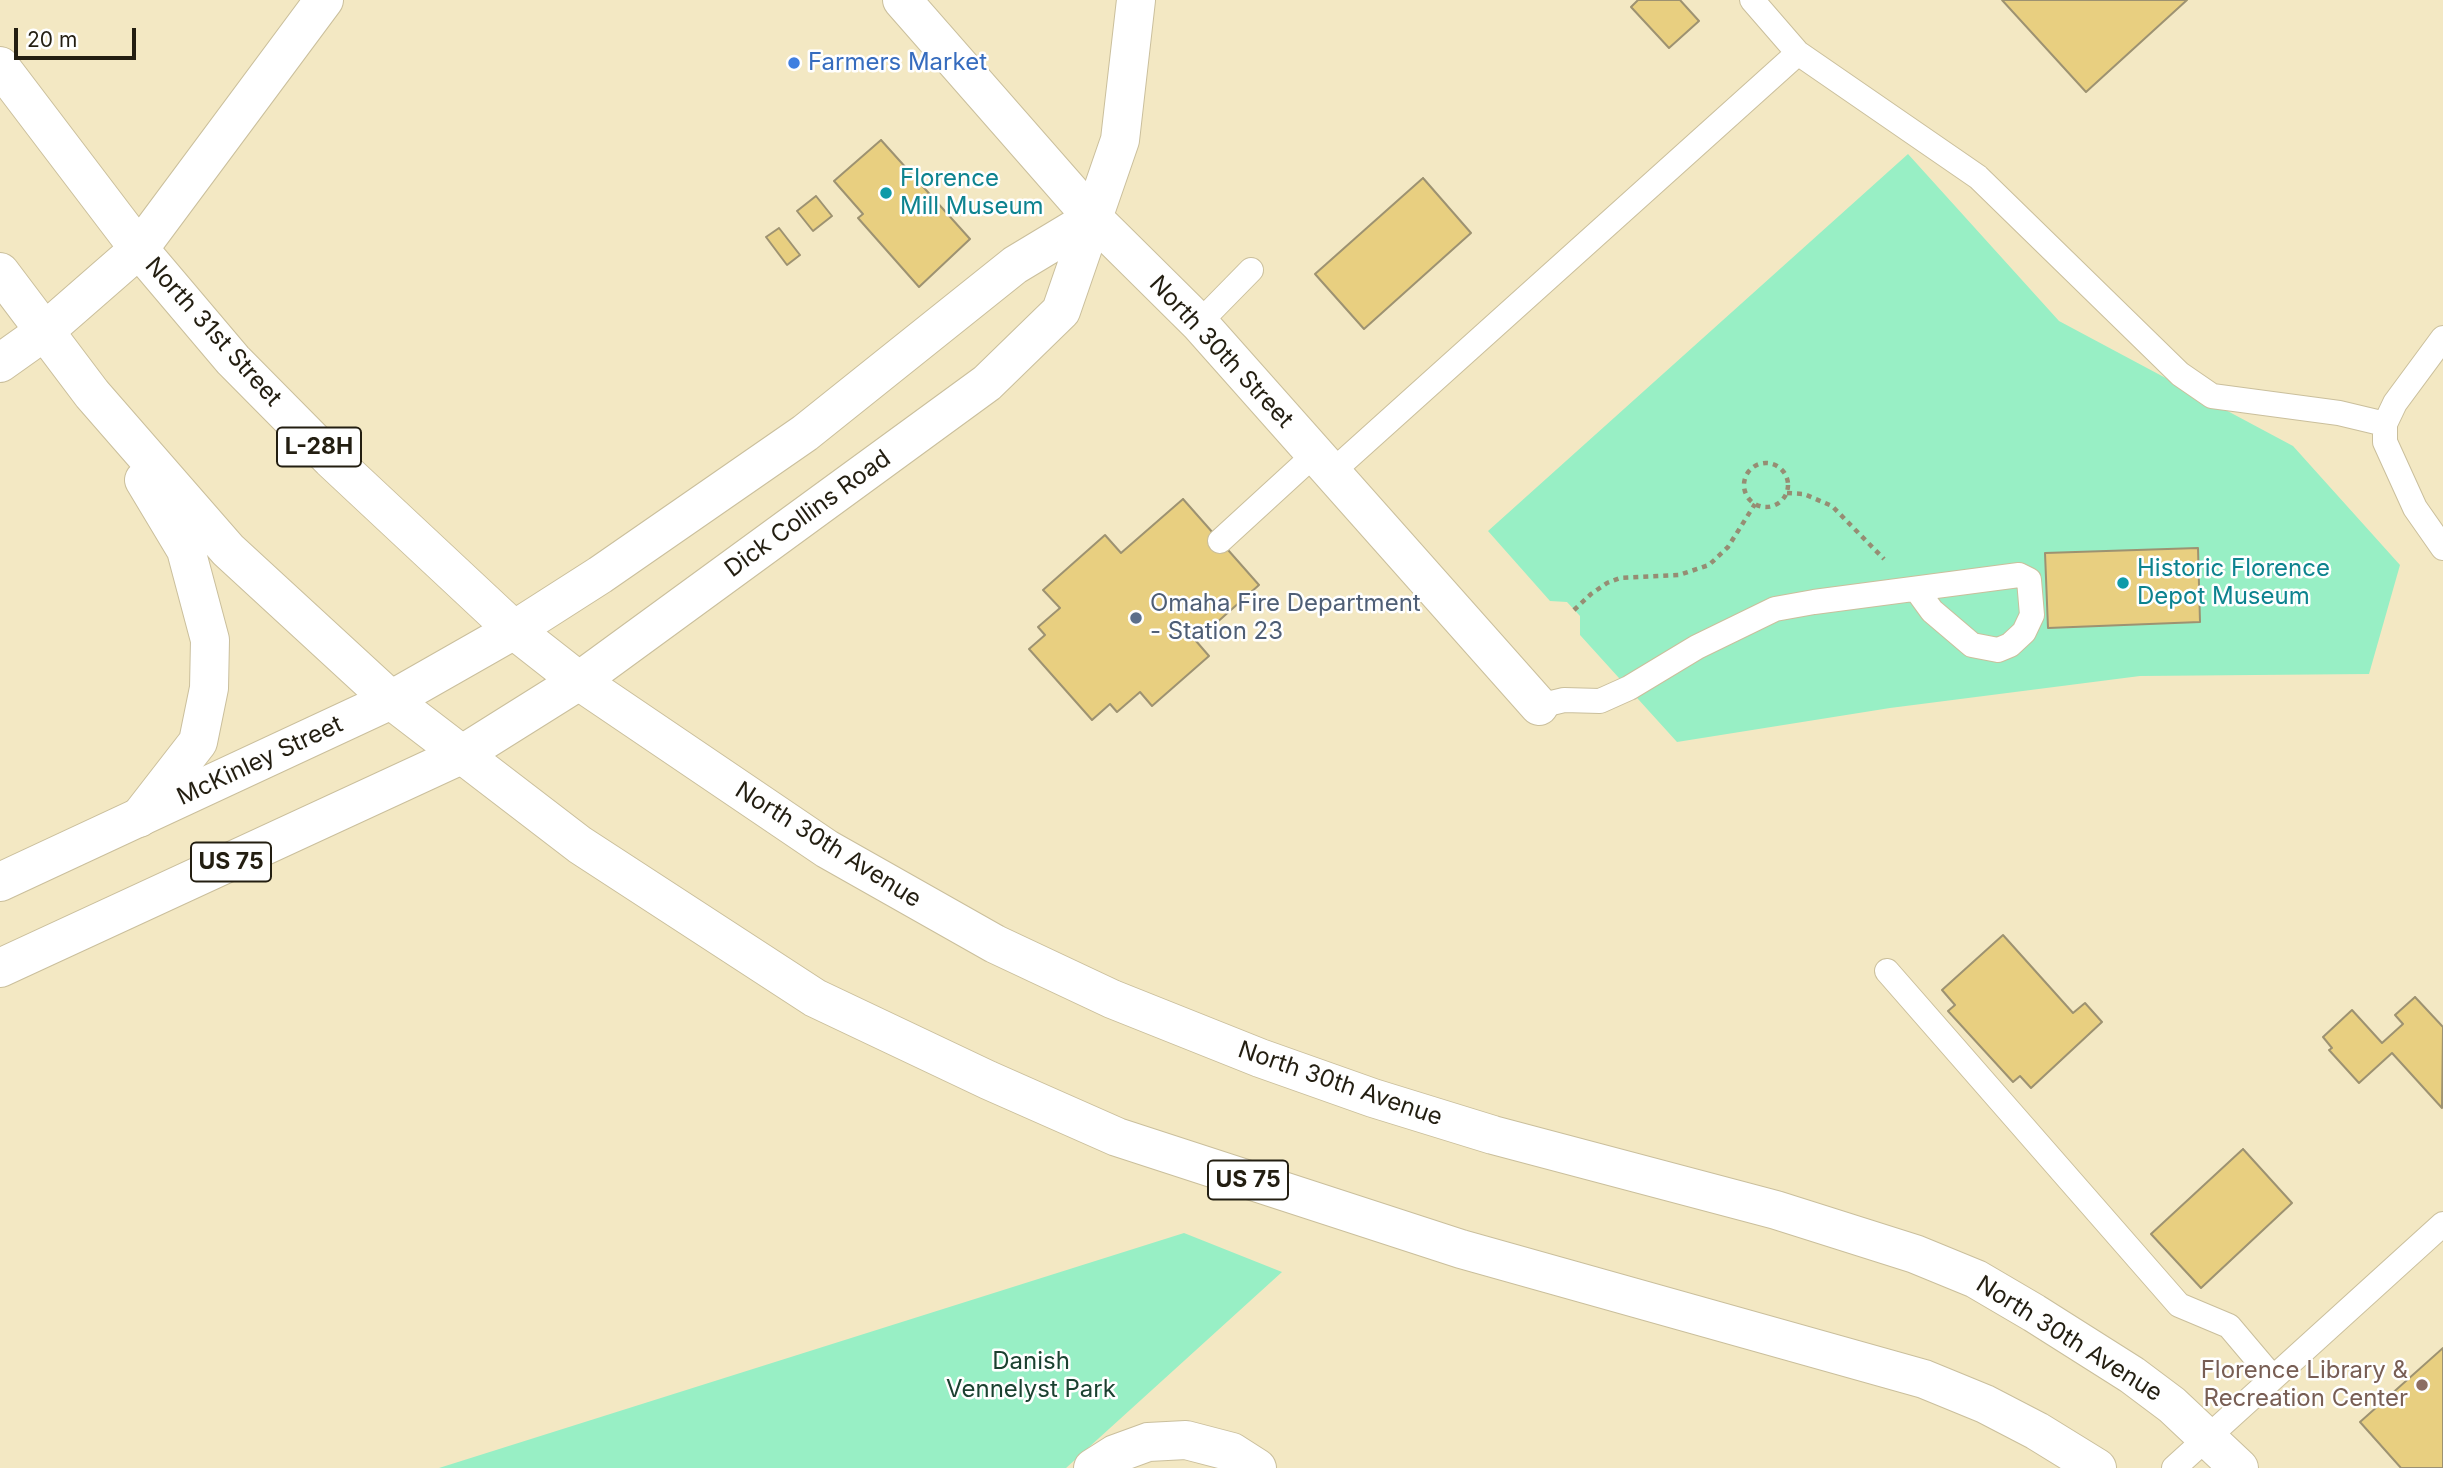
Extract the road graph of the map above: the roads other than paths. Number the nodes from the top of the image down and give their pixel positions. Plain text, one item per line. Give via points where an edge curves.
1 (324, 0) edge
2 (902, 0) edge
3 (1136, 0) edge
4 (1752, 0) edge
5 (1798, 53) junction
6 (0, 66) edge
7 (1093, 218) junction
8 (139, 249) junction
9 (1251, 270) dead end
10 (0, 272) edge
11 (1199, 323) junction
12 (45, 331) junction
13 (2443, 338) edge
14 (0, 363) edge
15 (92, 394) junction
16 (2385, 424) junction
17 (1323, 463) junction
18 (1220, 541) dead end
19 (2443, 548) edge
20 (1916, 589) junction
21 (514, 630) junction
22 (579, 681) junction
23 (391, 700) junction
24 (1539, 706) joint
25 (461, 755) junction
26 (139, 818) junction
27 (0, 882) edge
28 (0, 968) edge
29 (1887, 971) dead end
30 (2443, 1224) edge
31 (2273, 1378) junction
32 (2208, 1437) junction
33 (1093, 1468) edge
34 (1257, 1468) edge
35 (2097, 1468) edge
36 (2174, 1468) edge
37 (2239, 1468) edge

1 - 8 main road
2 - 7 main road, North 30th Street
3 - 7 main road, Dick Collins Road via 1120,140
4 - 5 lane
5 - 16 lane via 1978,177 2180,374 2212,396 2339,413
5 - 17 lane
6 - 8 main road, North 31st Street / L-28H
7 - 11 main road, North 30th Street
7 - 21 main road via 1015,265 805,433
7 - 22 main road, Dick Collins Road via 1061,311 987,383
8 - 12 main road
8 - 21 main road, North 31st Street / L-28H via 233,360
9 - 11 lane
10 - 12 main road
11 - 17 main road, North 30th Street
12 - 14 main road
12 - 15 main road
13 - 16 lane
15 - 23 main road via 228,550
15 - 26 main road via 186,550 210,640 209,688 198,742
16 - 19 lane via 2385,442 2415,508
17 - 18 lane
17 - 24 main road, North 30th Street
20 - 20 lane via 1932,611 1972,645 1998,650 2010,645 2024,632 2032,615 2029,580 2019,575
20 - 24 lane via 1774,609 1600,701 1564,700
21 - 22 main road, North 30th Avenue
21 - 23 main road, McKinley Street
22 - 25 main road, Dick Collins Road
22 - 32 main road, North 30th Avenue via 827,849 995,944 1100,994 1373,1098 1493,1135 1776,1210 1915,1254 1976,1279 2086,1344 2162,1397
23 - 25 main road
23 - 26 main road, McKinley Street
25 - 28 main road, US 75
25 - 35 main road, US 75 via 580,845 815,998 1105,1132 1461,1250 1924,1379 1985,1404
26 - 27 main road, McKinley Street
29 - 31 lane via 2179,1305 2229,1326
30 - 31 lane
31 - 32 lane
32 - 36 lane
32 - 37 main road
33 - 34 main road via 1148,1442 1186,1440 1232,1452

